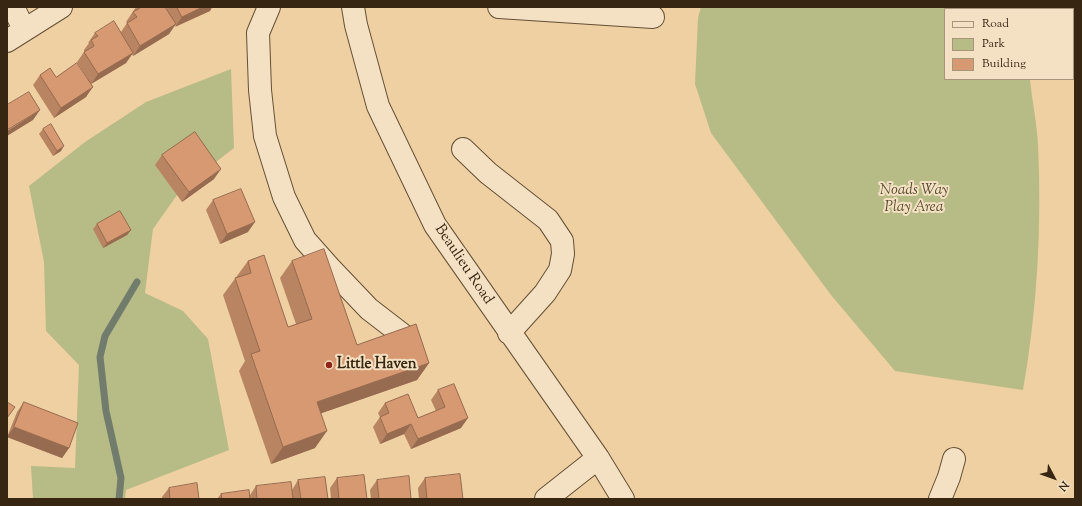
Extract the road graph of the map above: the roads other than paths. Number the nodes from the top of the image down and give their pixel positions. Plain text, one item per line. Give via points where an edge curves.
1 (13, 7) edge
2 (61, 7) edge
3 (269, 7) edge
4 (353, 7) edge
5 (499, 7) edge
6 (653, 17) dead end
7 (15, 35) edge
8 (463, 149) dead end
9 (510, 333) junction
10 (408, 339) edge
11 (598, 458) junction
12 (954, 459) dead end
13 (546, 499) edge
14 (623, 499) edge
15 (940, 499) edge

1 - 7 street
2 - 7 street
3 - 10 street via 258,33 260,90 265,136 284,197 305,240 369,309
4 - 9 street, Beaulieu Road via 378,106 435,225
5 - 6 street
8 - 9 street via 488,173 548,220 562,241 560,270 545,293
9 - 11 street, Beaulieu Road
11 - 13 street
11 - 14 street, Beaulieu Road
12 - 15 street

